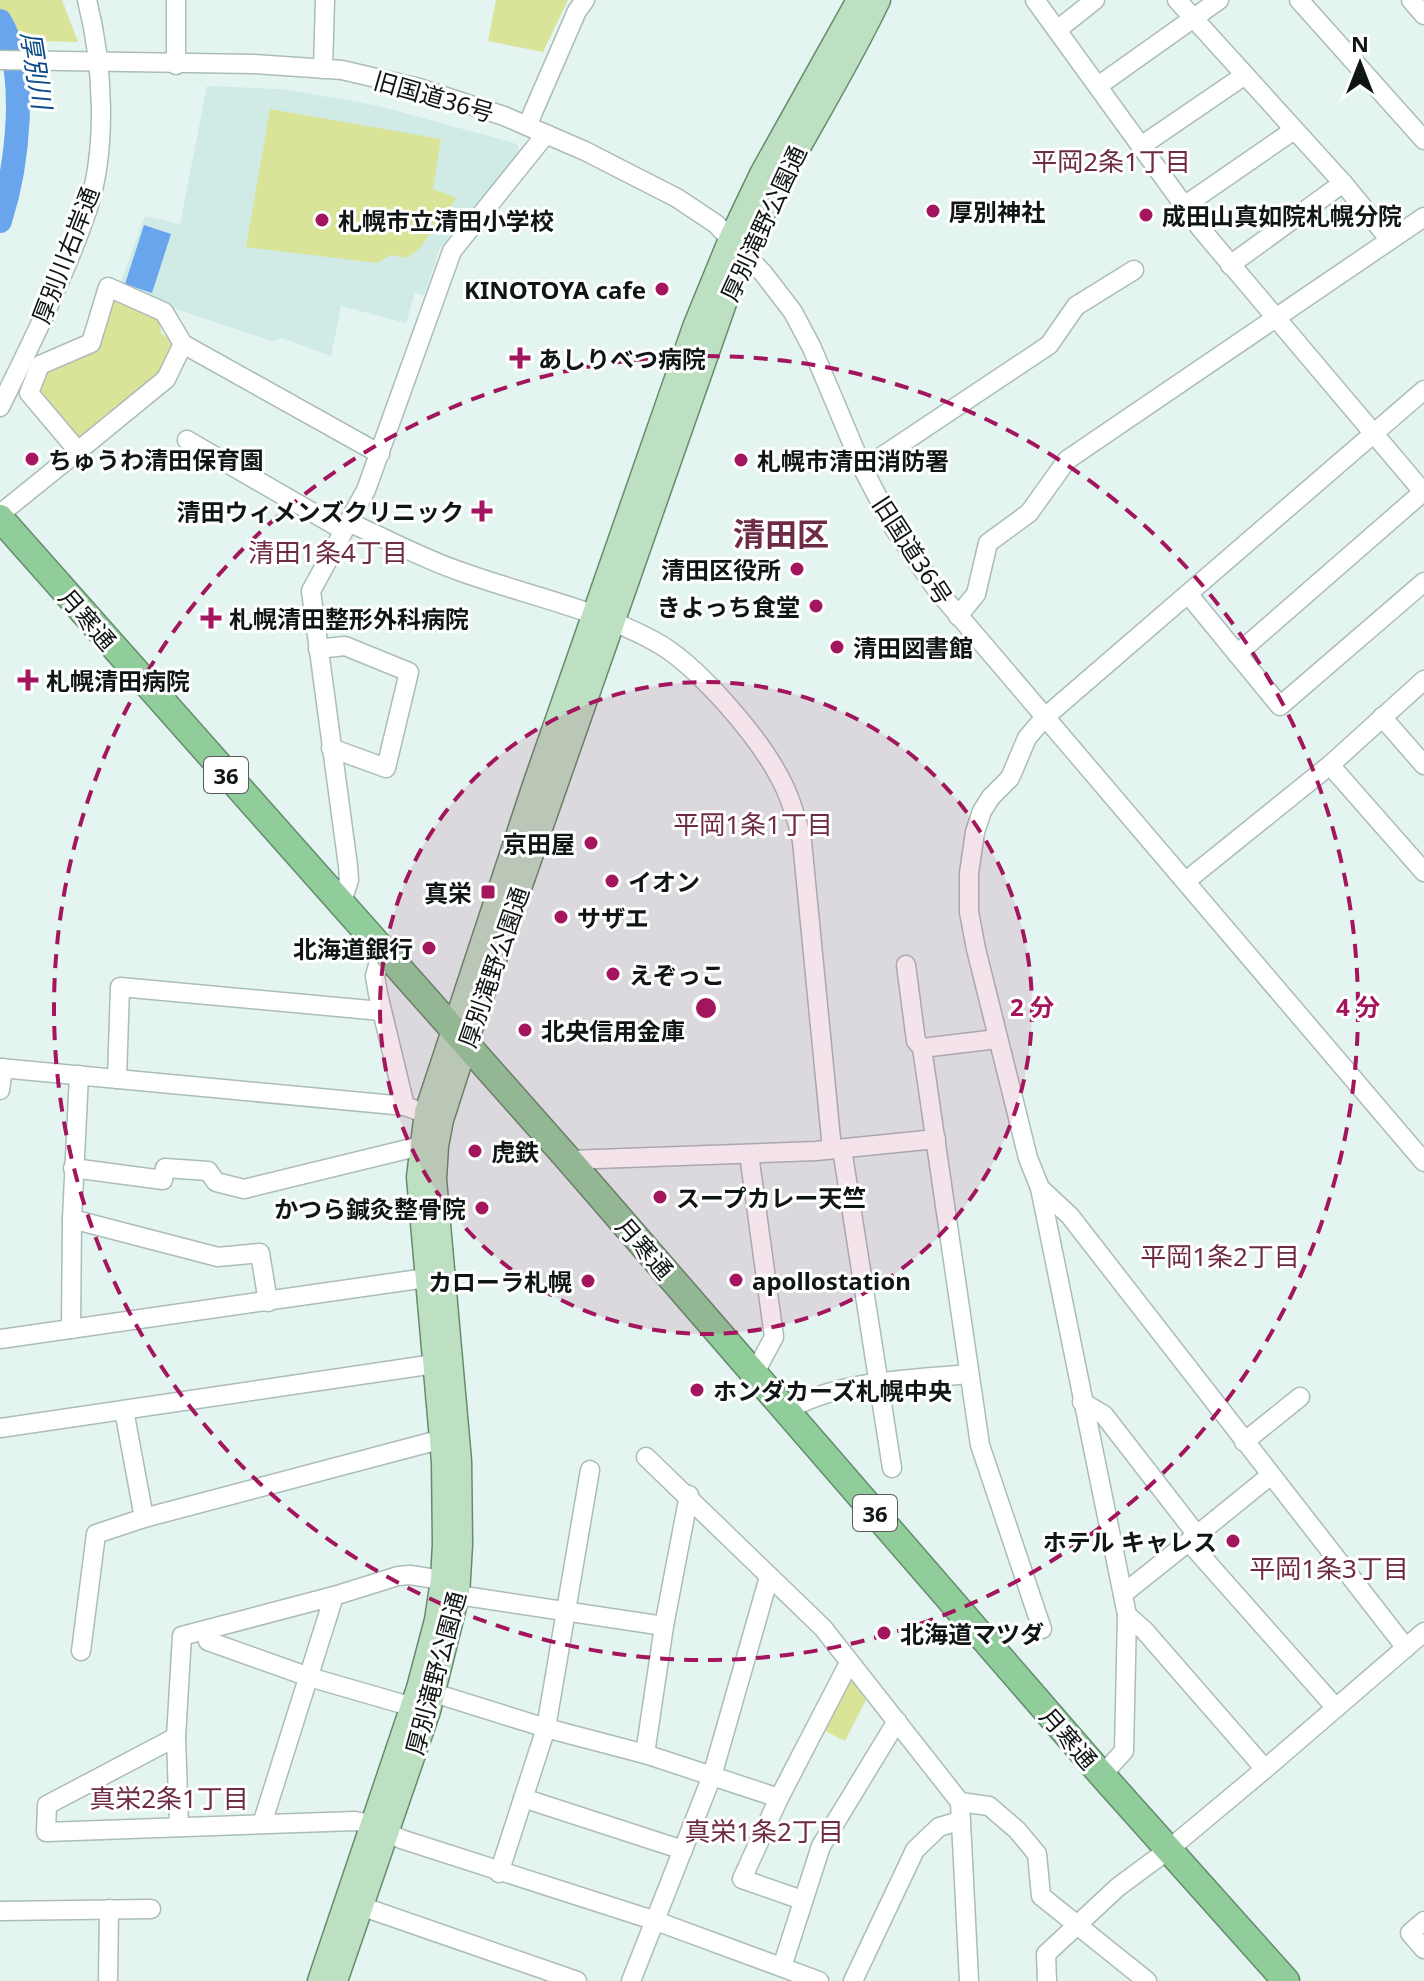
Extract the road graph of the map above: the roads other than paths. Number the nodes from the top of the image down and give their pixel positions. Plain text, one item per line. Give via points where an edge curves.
1 (87, 0) edge
2 (176, 0) edge
3 (325, 0) edge
4 (585, 0) edge
5 (858, 0) edge
6 (879, 0) edge
7 (1035, 0) edge
8 (1095, 0) edge
9 (1177, 0) edge
10 (1219, 0) edge
11 (1299, 0) edge
12 (1411, 0) edge
13 (1424, 15) edge
14 (1193, 18) junction
15 (1057, 30) junction
16 (0, 60) edge
17 (99, 62) junction
18 (176, 65) junction
19 (323, 69) junction
20 (1245, 75) junction
21 (1098, 86) junction
22 (527, 126) junction
23 (1294, 130) junction
24 (546, 134) junction
25 (1423, 135) edge
26 (1141, 146) junction
27 (1343, 183) junction
28 (1184, 206) junction
29 (1424, 217) edge
30 (1390, 240) junction
31 (737, 246) junction
32 (1230, 265) junction
33 (1134, 270) dead end
34 (1276, 318) junction
35 (183, 344) junction
36 (1424, 390) edge
37 (0, 407) edge
38 (1374, 434) junction
39 (187, 440) dead end
40 (78, 451) junction
41 (380, 454) junction
42 (863, 469) junction
43 (1424, 492) edge
44 (0, 516) edge
45 (346, 526) junction
46 (1424, 582) edge
47 (1188, 594) junction
48 (958, 616) junction
49 (603, 619) junction
50 (318, 649) junction
51 (1237, 654) junction
52 (1424, 680) edge
53 (1382, 717) junction
54 (1044, 718) junction
55 (331, 748) junction
56 (1330, 765) junction
57 (1424, 765) edge
58 (1424, 872) edge
59 (1186, 881) junction
60 (341, 905) junction
61 (382, 950) junction
62 (906, 965) dead end
63 (381, 1011) junction
64 (460, 1037) junction
65 (997, 1039) junction
66 (922, 1048) junction
67 (2, 1068) edge
68 (79, 1075) junction
69 (117, 1079) junction
70 (0, 1090) edge
71 (424, 1113) junction
72 (936, 1139) junction
73 (420, 1146) junction
74 (837, 1149) junction
75 (749, 1154) junction
76 (569, 1160) junction
77 (1424, 1162) edge
78 (73, 1168) junction
79 (1040, 1188) junction
80 (72, 1219) junction
81 (434, 1277) junction
82 (268, 1302) junction
83 (71, 1329) junction
84 (0, 1339) edge
85 (441, 1363) junction
86 (754, 1374) junction
87 (968, 1374) junction
88 (877, 1384) junction
89 (1300, 1397) dead end
90 (1082, 1402) junction
91 (124, 1410) junction
92 (786, 1411) junction
93 (0, 1428) edge
94 (448, 1437) junction
95 (1244, 1442) junction
96 (646, 1457) dead end
97 (892, 1468) dead end
98 (590, 1470) dead end
99 (1271, 1475) junction
100 (689, 1495) junction
101 (144, 1518) junction
102 (1193, 1539) junction
103 (769, 1577) junction
104 (453, 1586) junction
105 (1123, 1594) junction
106 (334, 1596) junction
107 (566, 1611) junction
108 (1127, 1615) junction
109 (664, 1626) junction
110 (1042, 1629) dead end
111 (206, 1630) junction
112 (1424, 1632) edge
113 (1406, 1648) junction
114 (81, 1651) dead end
115 (849, 1663) junction
116 (309, 1677) junction
117 (422, 1696) junction
118 (1336, 1708) junction
119 (897, 1721) junction
120 (546, 1728) junction
121 (176, 1737) junction
122 (645, 1754) junction
123 (1265, 1769) junction
124 (1102, 1775) junction
125 (712, 1776) junction
126 (523, 1798) junction
127 (779, 1798) junction
128 (960, 1812) junction
129 (262, 1824) junction
130 (179, 1827) junction
131 (380, 1828) junction
132 (683, 1850) junction
133 (1168, 1850) junction
134 (499, 1873) junction
135 (802, 1900) junction
136 (354, 1904) junction
137 (109, 1909) junction
138 (151, 1909) dead end
139 (0, 1911) edge
140 (656, 1921) junction
141 (1424, 1921) edge
142 (1077, 1926) junction
143 (1424, 1949) edge
144 (782, 1967) junction
145 (108, 1981) edge
146 (319, 1981) edge
147 (336, 1981) edge
148 (577, 1981) edge
149 (631, 1981) edge
150 (819, 1981) edge
151 (853, 1981) edge
152 (969, 1981) edge
153 (1047, 1981) edge
154 (1147, 1981) edge
155 (1286, 1981) edge

1 - 17 street, 厚別川右岸通
2 - 18 street
3 - 19 street
4 - 22 street
5 - 31 main road, 厚別滝野公園通 via 762,172
6 - 31 main road, 厚別滝野公園通
7 - 15 street
8 - 15 street
9 - 14 street
10 - 14 street
11 - 25 street
12 - 13 street
14 - 20 street
14 - 21 street
15 - 21 street
16 - 17 street, 旧国道36号
17 - 18 street, 旧国道36号
17 - 37 street, 厚別川右岸通 via 98,154 87,211
18 - 19 street, 旧国道36号
19 - 22 street, 旧国道36号 via 419,88
20 - 23 street
20 - 26 street
21 - 26 street
22 - 24 street, 旧国道36号
23 - 27 street
23 - 28 street
24 - 31 street, 旧国道36号 via 677,198 716,224
24 - 41 street via 452,251
26 - 28 street
27 - 30 street
27 - 32 street
28 - 32 street
29 - 30 street
30 - 34 street
31 - 42 street, 旧国道36号 via 803,330
31 - 49 main road, 厚別滝野公園通 via 694,327
32 - 34 street
33 - 42 street via 1076,306 1049,345
34 - 38 street
34 - 48 street via 1067,460 1029,513 988,543 976,594
35 - 40 street via 166,379
35 - 40 street via 164,312 108,287 91,343 40,365 29,393
35 - 41 street
36 - 38 street
38 - 43 street
38 - 47 street
39 - 45 street
40 - 44 street
41 - 45 street
42 - 48 street, 旧国道36号 via 894,528
43 - 51 street
44 - 60 highway, 月寒通 / 36
45 - 49 street
45 - 50 street via 311,591
46 - 51 street via 1280,706
47 - 51 street
47 - 54 street
48 - 54 street, 旧国道36号
49 - 64 main road, 厚別滝野公園通
49 - 74 street via 657,642 704,681 760,748 788,793 807,872
50 - 55 street
50 - 55 street via 345,646 409,672 386,768
52 - 53 street
53 - 56 street
53 - 57 street
54 - 59 street, 旧国道36号
54 - 65 street via 1027,738 1010,778 982,811 975,832 969,912
55 - 60 street via 349,880
56 - 58 street
56 - 59 street
59 - 77 street, 旧国道36号
60 - 61 highway, 月寒通 / 36
61 - 63 street via 375,976
61 - 64 highway, 月寒通 / 36
62 - 66 street via 916,1041
63 - 69 street via 120,987
63 - 71 street
64 - 71 main road, 厚別滝野公園通
64 - 76 highway, 月寒通 / 36
65 - 66 street
65 - 79 street
66 - 72 street
67 - 68 street
67 - 70 street
68 - 69 street
68 - 78 street
69 - 71 street
71 - 73 main road, 厚別滝野公園通
71 - 81 main road, 厚別滝野公園通 via 437,1146
72 - 74 street
72 - 87 street
73 - 78 street via 244,1189 216,1182 208,1171 165,1168 163,1180
73 - 81 main road, 厚別滝野公園通 via 419,1199
74 - 75 street
74 - 88 street
75 - 76 street
75 - 86 street via 774,1337
76 - 86 highway, 月寒通 / 36
78 - 80 street
79 - 90 street
79 - 95 street via 1070,1216
80 - 82 street via 218,1257 260,1253
80 - 83 street
81 - 82 street
81 - 85 main road, 厚別滝野公園通
82 - 83 street
83 - 84 street
85 - 91 street
85 - 94 main road, 厚別滝野公園通
86 - 92 highway, 月寒通 / 36
87 - 88 street
87 - 110 street via 980,1445
88 - 92 street via 809,1397
88 - 97 street
89 - 95 street
90 - 102 street via 1104,1415
90 - 105 street
91 - 93 street
91 - 101 street
92 - 124 highway, 月寒通 / 36
94 - 101 street
94 - 104 main road, 厚別滝野公園通 via 445,1503
95 - 99 street
96 - 100 street
98 - 107 street
99 - 102 street
99 - 113 street
100 - 103 street
100 - 109 street
101 - 114 street via 96,1534
102 - 105 street
102 - 118 street
103 - 115 street via 823,1628
103 - 125 street
104 - 106 street via 398,1576
104 - 107 street
104 - 117 main road, 厚別滝野公園通 via 436,1620
105 - 108 street
106 - 111 street
106 - 116 street
107 - 109 street
107 - 120 street
108 - 123 street
108 - 124 street via 1124,1751
109 - 122 street
111 - 116 street via 208,1641
111 - 121 street via 182,1636
112 - 113 street
113 - 118 street
115 - 119 street
115 - 127 street
116 - 117 street
116 - 129 street
117 - 120 street
117 - 131 main road, 厚別滝野公園通
118 - 123 street
119 - 128 street
119 - 135 street via 821,1846
120 - 122 street
120 - 126 street
121 - 130 street
121 - 130 street via 47,1805 46,1832
122 - 125 street
123 - 133 street
124 - 133 highway, 月寒通 / 36
125 - 127 street
125 - 132 street
126 - 132 street
126 - 134 street
127 - 135 street via 742,1879
128 - 142 street via 989,1806 1017,1830 1037,1854 1041,1896
128 - 151 street via 915,1850
128 - 152 street
129 - 130 street
129 - 131 street via 355,1821
131 - 134 street
131 - 136 main road, 厚別滝野公園通
132 - 140 street
133 - 142 street
133 - 155 highway, 月寒通 / 36
134 - 140 street
135 - 144 street
136 - 146 main road, 厚別滝野公園通
136 - 147 main road, 厚別滝野公園通
136 - 148 street
137 - 138 street
137 - 139 street
137 - 145 street
140 - 144 street
140 - 149 street
141 - 143 street via 1410,1933
142 - 153 street via 1046,1954
142 - 154 street
144 - 150 street

